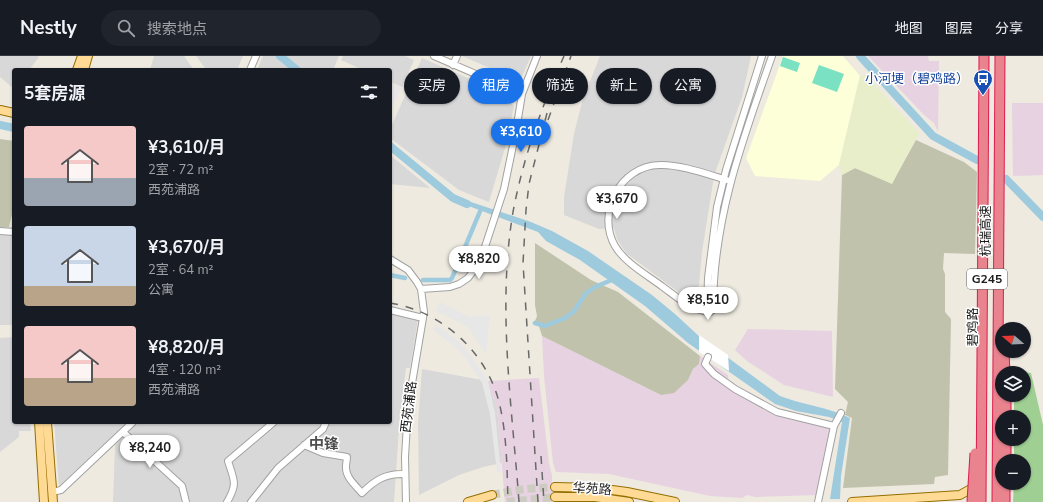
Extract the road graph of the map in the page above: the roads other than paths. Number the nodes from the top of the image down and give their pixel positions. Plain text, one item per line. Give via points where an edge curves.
1 (82, 56) edge
2 (88, 56) edge
3 (256, 56) edge
4 (434, 56) edge
5 (457, 56) edge
6 (537, 56) edge
7 (762, 56) edge
8 (772, 56) edge
9 (984, 56) edge
10 (988, 56) edge
11 (995, 56) edge
12 (1000, 56) edge
13 (453, 64) junction
14 (79, 68) edge
15 (85, 68) edge
16 (251, 68) edge
17 (468, 71) edge
18 (524, 89) edge
19 (520, 104) edge
20 (0, 110) edge
21 (12, 113) edge
22 (0, 116) edge
23 (12, 119) edge
24 (727, 179) junction
25 (999, 184) junction
26 (0, 231) edge
27 (12, 232) edge
28 (392, 260) edge
29 (421, 289) junction
30 (392, 310) edge
31 (423, 315) junction
32 (1004, 322) edge
33 (708, 357) dead end
34 (982, 366) junction
35 (841, 413) dead end
36 (39, 424) edge
37 (47, 424) edge
38 (131, 424) edge
39 (272, 424) edge
40 (325, 424) edge
41 (836, 424) junction
42 (123, 432) junction
43 (304, 445) junction
44 (405, 474) junction
45 (986, 475) junction
46 (555, 487) tunnel mouth
47 (1005, 490) edge
48 (52, 492) junction
49 (492, 495) tunnel mouth
50 (960, 495) junction
51 (555, 497) tunnel mouth
52 (44, 502) edge
53 (53, 502) edge
54 (186, 502) edge
55 (227, 502) edge
56 (251, 502) edge
57 (406, 502) edge
58 (468, 502) edge
59 (629, 502) edge
60 (675, 502) edge
61 (818, 502) edge
62 (852, 502) edge
63 (967, 502) edge
64 (972, 502) edge
65 (979, 502) edge
66 (986, 502) edge
67 (993, 502) edge
68 (997, 502) edge
69 (1005, 502) edge

1 - 14 main road
2 - 15 main road
3 - 16 street
4 - 13 street
5 - 13 street
6 - 18 street
7 - 24 street
8 - 24 street
9 - 34 highway, 杭瑞高速, bridge
10 - 45 highway, 碧鸡路 / G245
11 - 67 highway, 碧鸡路 / G245
12 - 25 highway, 杭瑞高速
13 - 17 street
19 - 29 street via 499,206 480,262 468,278 450,287
20 - 21 main road
22 - 23 main road
24 - 24 street via 714,221 707,307 710,312 702,312 688,305 622,256 612,239 608,212 621,184 637,171 647,167 670,165
25 - 32 highway
25 - 68 highway, 杭瑞高速
26 - 27 street
28 - 29 street via 408,270
29 - 31 street, 西苑浦路
30 - 31 street
31 - 44 street, 西苑浦路 via 408,407
33 - 41 street via 705,364 714,374 777,412
34 - 64 highway, bridge
34 - 65 highway, 杭瑞高速, bridge
35 - 41 street
36 - 52 main road
37 - 48 main road
38 - 42 street
39 - 55 street via 228,462 235,483 234,491
40 - 43 street
41 - 61 street
42 - 48 street via 61,490
42 - 54 street via 182,486
43 - 44 street via 323,453 347,457 347,474 362,493 387,475
43 - 56 street via 278,468
44 - 57 street, 西苑浦路
45 - 50 main road
45 - 66 highway, 碧鸡路 / G245
46 - 60 main road, 华苑路 via 597,488
47 - 69 highway
48 - 53 main road
49 - 58 main road
50 - 62 main road
50 - 63 main road
50 - 65 main road
51 - 59 main road, 华苑路 via 595,497

